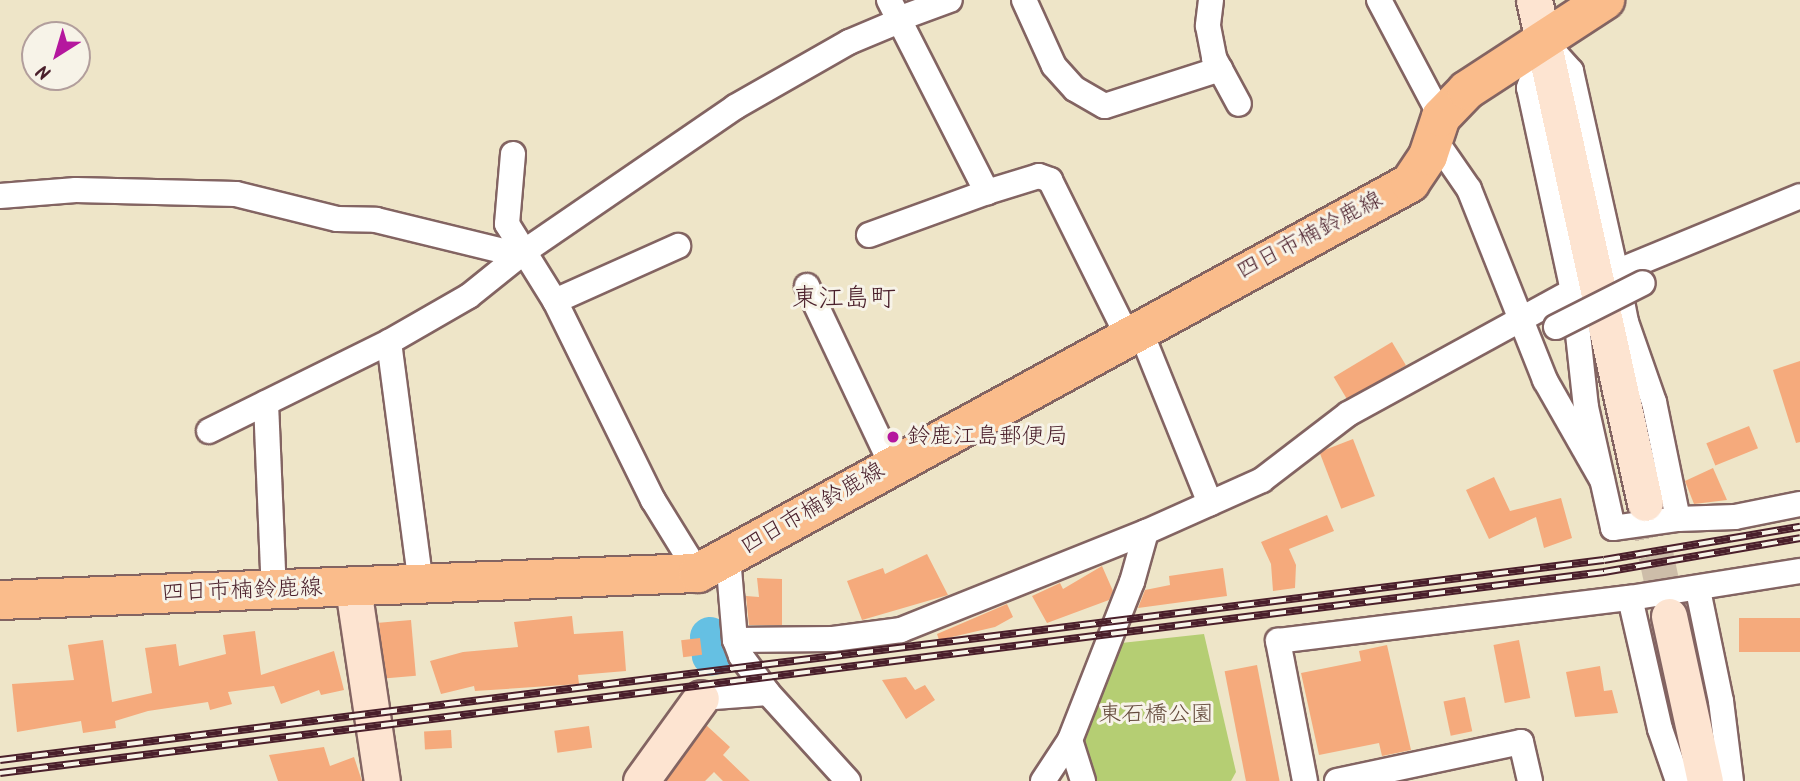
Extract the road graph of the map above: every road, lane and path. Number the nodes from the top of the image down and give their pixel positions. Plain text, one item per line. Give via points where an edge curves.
1 (950, 0) edge
2 (1024, 0) edge
3 (1211, 0) edge
4 (1379, 0) edge
5 (1534, 0) edge
6 (1605, 0) edge
7 (895, 13) edge
8 (1545, 42) junction
9 (1220, 69) junction
10 (1239, 104) dead end
11 (1437, 127) junction
12 (513, 154) dead end
13 (987, 192) junction
14 (0, 196) edge
15 (1800, 196) edge
16 (869, 235) dead end
17 (678, 246) dead end
18 (525, 251) junction
19 (1616, 272) junction
20 (1643, 283) dead end
21 (807, 286) dead end
22 (1573, 291) junction
23 (555, 301) junction
24 (1520, 323) junction
25 (1556, 327) dead end
26 (1134, 334) junction
27 (389, 342) junction
28 (266, 403) junction
29 (209, 431) dead end
30 (891, 464) junction
31 (1602, 480) junction
32 (1210, 503) junction
33 (1645, 503) tunnel mouth
34 (1800, 504) edge
35 (1678, 519) junction
36 (1146, 532) junction
37 (713, 565) junction
38 (1800, 571) edge
39 (421, 585) junction
40 (353, 588) junction
41 (274, 590) junction
42 (1698, 590) junction
43 (1630, 598) junction
44 (0, 600) edge
45 (1669, 615) tunnel mouth
46 (735, 640) junction
47 (768, 693) junction
48 (701, 698) joint
49 (1070, 740) junction
50 (1384, 776) edge
51 (382, 781) edge
52 (640, 781) edge
53 (848, 781) edge
54 (1043, 781) edge
55 (1083, 781) edge
56 (1305, 781) edge
57 (1337, 781) edge
58 (1530, 781) edge
59 (1678, 781) edge
60 (1705, 781) edge
61 (1731, 781) edge

1 - 7 street
2 - 9 street via 1055,66 1074,89 1105,106
3 - 9 street via 1208,26
4 - 11 street
5 - 8 street
6 - 8 main road, 四日市楠鈴鹿線
7 - 13 street
7 - 18 street via 735,107
8 - 11 main road, 四日市楠鈴鹿線 via 1467,90
8 - 19 street via 1571,71
8 - 22 street via 1529,88
8 - 33 street
9 - 10 street
11 - 24 street via 1469,189
11 - 26 main road, 四日市楠鈴鹿線 via 1428,156 1410,183
12 - 18 street via 505,209 514,240
13 - 16 street
13 - 26 street via 994,194 1040,176 1050,180
14 - 18 street via 76,190 236,194 337,219 376,220 507,252
15 - 19 street
17 - 23 street
18 - 23 street
18 - 27 street via 469,296
19 - 35 street via 1626,322 1654,402
20 - 25 street, bridge
21 - 30 street
22 - 24 street
22 - 31 street via 1586,407
23 - 37 street via 653,500
24 - 31 street via 1564,419
24 - 32 street via 1348,414 1281,468
26 - 30 main road, 四日市楠鈴鹿線
26 - 32 street
27 - 28 street
27 - 39 street
28 - 29 street
28 - 41 street
30 - 37 main road, 四日市楠鈴鹿線
31 - 35 street via 1613,528
32 - 36 street
34 - 35 street via 1735,517
36 - 46 street via 901,630 833,639
36 - 49 street via 1132,582
37 - 39 main road, 四日市楠鈴鹿線
37 - 46 street
38 - 42 street
39 - 40 main road, 四日市楠鈴鹿線
40 - 41 main road, 四日市楠鈴鹿線
40 - 51 street
41 - 44 main road, 四日市楠鈴鹿線
42 - 43 street
42 - 61 street
43 - 56 street via 1278,641
43 - 59 street via 1660,729
45 - 60 street
46 - 47 street
47 - 48 street
47 - 53 street
48 - 52 street
49 - 54 street
49 - 55 street
50 - 57 street
50 - 58 street via 1521,742

